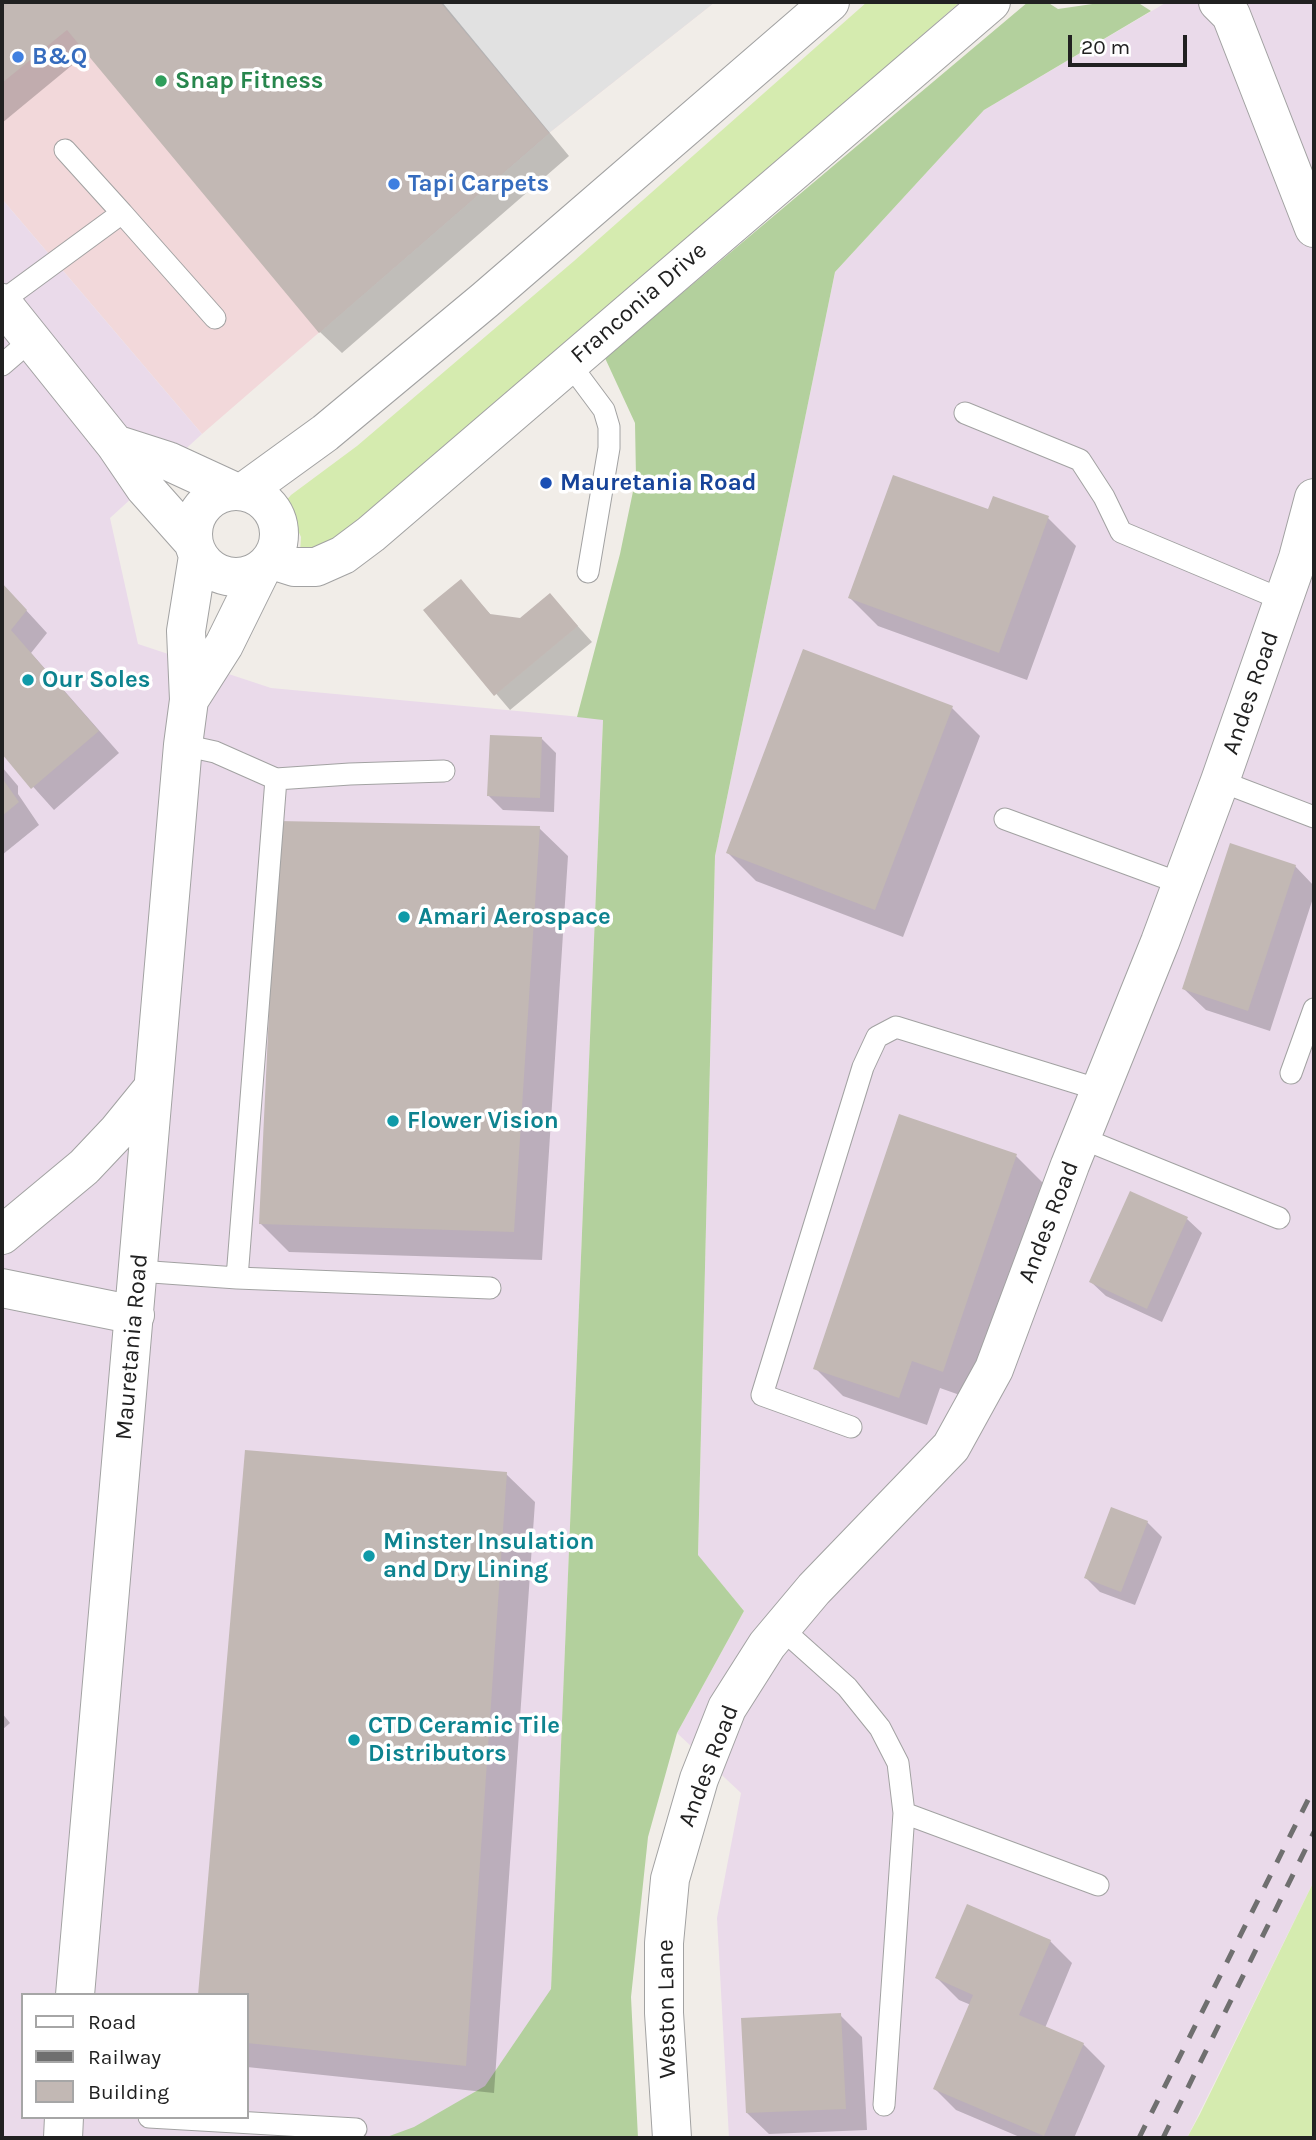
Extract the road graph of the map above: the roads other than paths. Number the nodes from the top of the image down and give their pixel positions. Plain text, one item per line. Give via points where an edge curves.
1 (830, 2) edge
2 (991, 2) edge
3 (1227, 6) edge
4 (65, 150) dead end
5 (122, 213) junction
6 (1314, 228) edge
7 (2, 302) edge
8 (215, 318) dead end
9 (31, 340) junction
10 (569, 363) junction
11 (2, 365) edge
12 (965, 413) dead end
13 (115, 444) junction
14 (238, 491) junction
15 (1314, 498) edge
16 (195, 549) junction
17 (1306, 561) edge
18 (266, 565) junction
19 (588, 572) dead end
20 (1283, 600) junction
21 (189, 700) junction
22 (183, 745) junction
23 (444, 771) dead end
24 (276, 779) junction
25 (1220, 782) junction
26 (1314, 817) edge
27 (1005, 819) dead end
28 (1182, 884) junction
29 (1314, 1009) edge
30 (1291, 1073) dead end
31 (153, 1088) junction
32 (1100, 1090) junction
33 (1081, 1138) junction
34 (1279, 1218) dead end
35 (2, 1236) edge
36 (138, 1271) junction
37 (237, 1279) junction
38 (2, 1288) edge
39 (489, 1288) dead end
40 (135, 1315) junction
41 (851, 1427) dead end
42 (781, 1628) junction
43 (904, 1813) junction
44 (670, 1879) joint
45 (1098, 1885) dead end
46 (75, 1993) edge
47 (884, 2105) dead end
48 (64, 2119) edge
49 (184, 2119) edge
50 (356, 2129) dead end
51 (63, 2138) edge
52 (672, 2138) edge

1 - 14 street via 325,433
2 - 10 street, Franconia Drive
3 - 6 street
4 - 5 lane
5 - 7 lane
5 - 8 lane
7 - 9 street
9 - 11 lane
9 - 13 street
10 - 18 street, Franconia Drive via 343,555 316,567
10 - 19 lane via 604,410 609,427
12 - 20 lane via 1080,460 1121,532
13 - 14 street
13 - 16 street
14 - 16 street via 205,502 193,528
14 - 18 street via 259,497 277,518 279,540
15 - 17 street, Andes Road
16 - 18 street via 214,571 234,578
16 - 21 street, Mauretania Road via 186,631
17 - 20 street, Andes Road
18 - 21 street, Mauretania Road
20 - 25 street, Andes Road
21 - 22 street, Mauretania Road
22 - 24 lane via 215,752
22 - 31 street, Mauretania Road
23 - 24 lane
24 - 37 lane
25 - 26 lane
25 - 28 street, Andes Road
27 - 28 lane
28 - 32 street, Andes Road
29 - 30 lane
31 - 35 street via 84,1167
31 - 36 street, Mauretania Road
32 - 33 street, Andes Road
32 - 41 lane via 896,1027 877,1037 863,1068 762,1395
33 - 34 lane
33 - 42 street, Andes Road via 994,1369 951,1447
36 - 37 lane
36 - 40 street, Mauretania Road
37 - 39 lane
38 - 40 street
40 - 46 street, Mauretania Road
42 - 43 lane via 847,1687 880,1728 898,1763
42 - 44 street, Andes Road via 727,1708 699,1779
43 - 45 lane
43 - 47 lane
44 - 52 street, Weston Lane via 664,2012
48 - 51 street
49 - 50 lane

